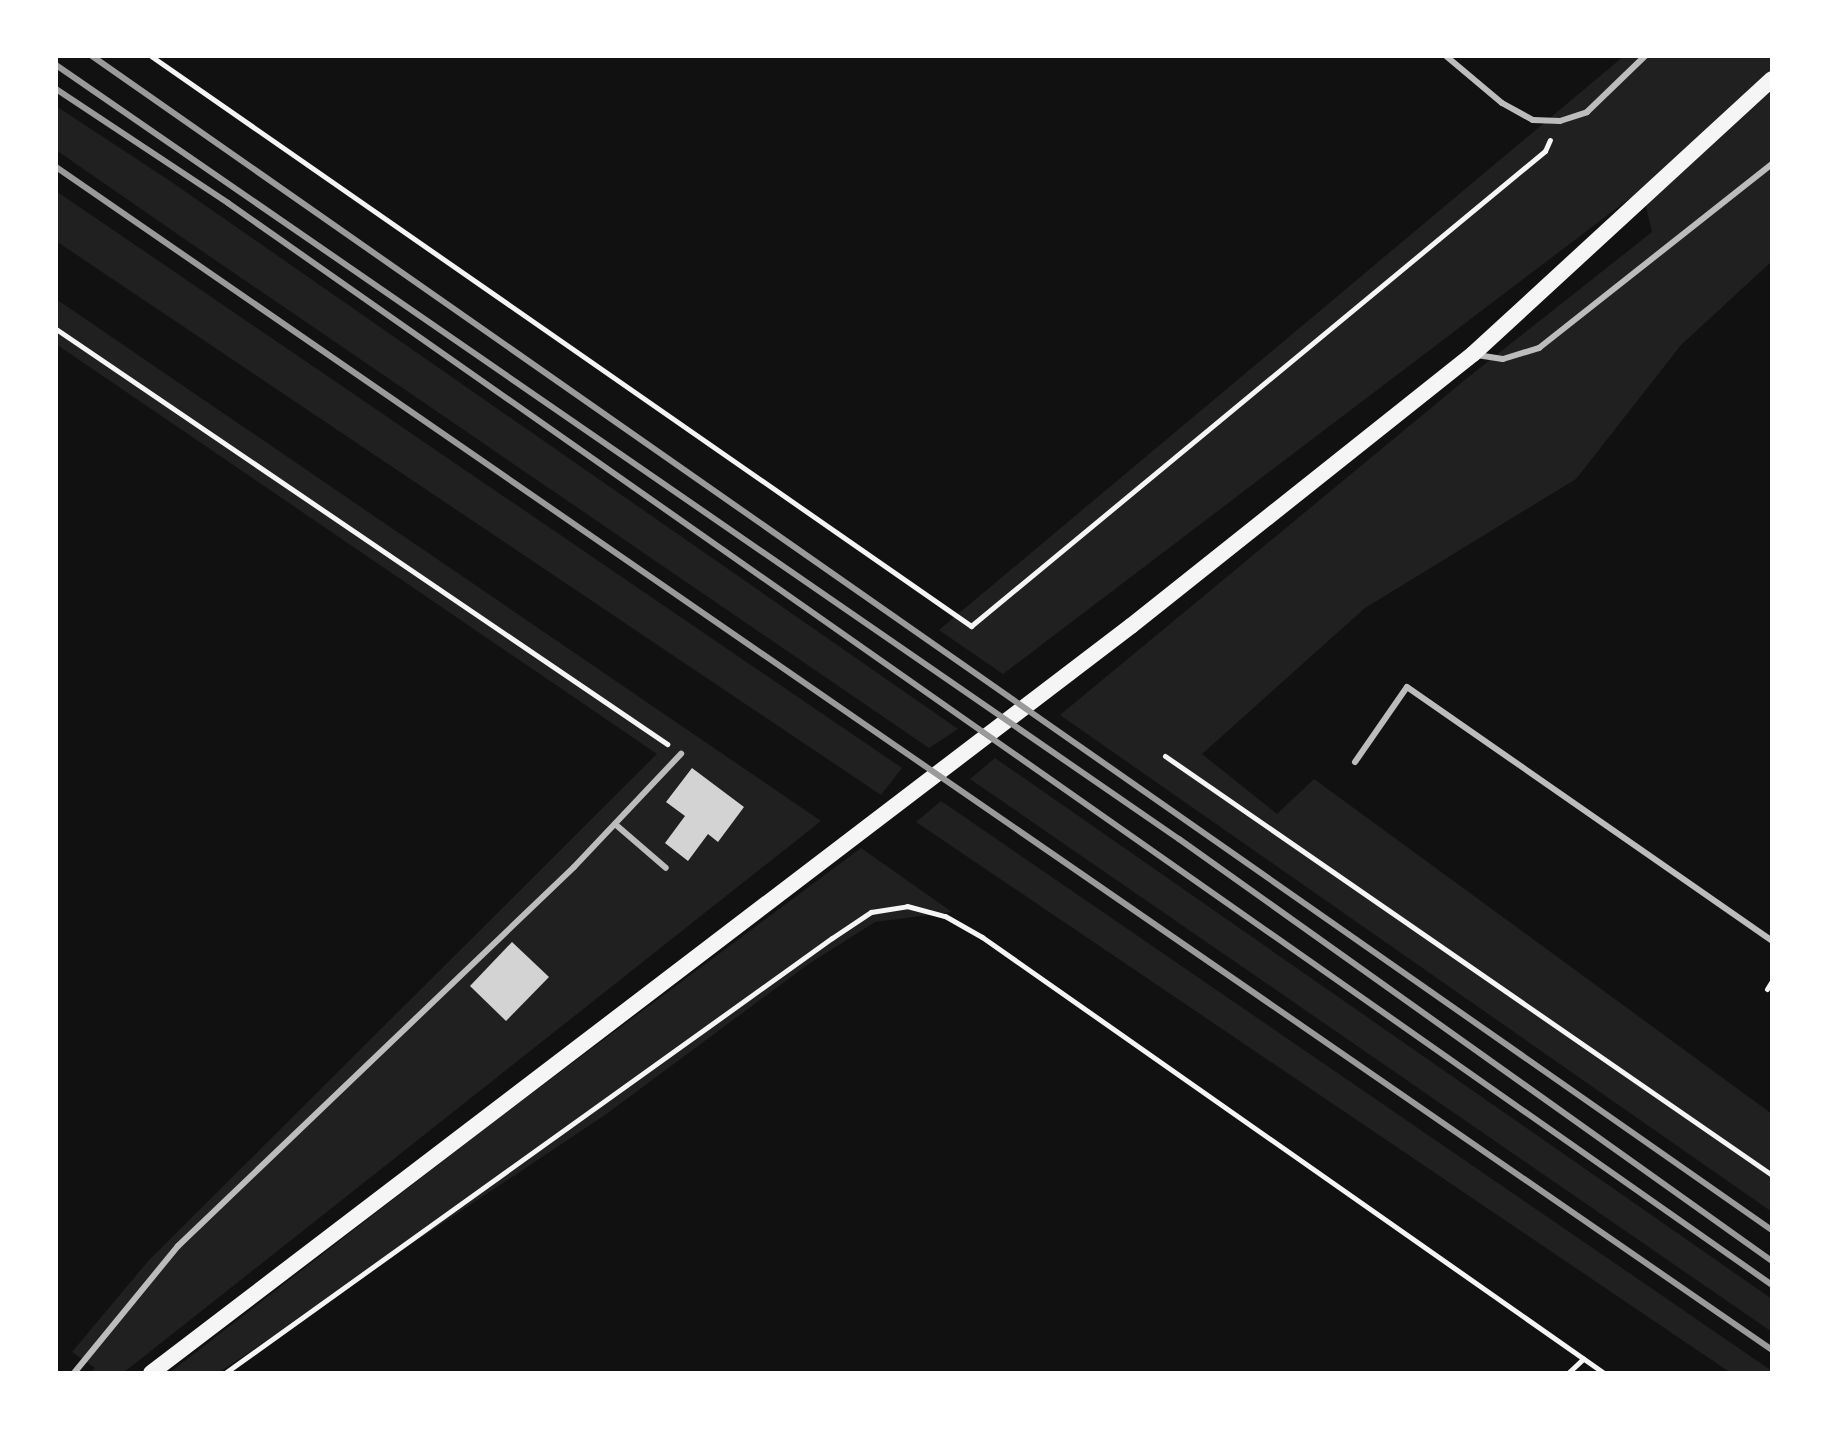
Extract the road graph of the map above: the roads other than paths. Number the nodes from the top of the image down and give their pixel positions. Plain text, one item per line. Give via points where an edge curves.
1 (1446, 56) edge
2 (1645, 56) edge
3 (1772, 79) edge
4 (1772, 164) edge
5 (1473, 354) junction
6 (681, 754) road end
7 (1355, 762) dead end
8 (615, 824) junction
9 (666, 868) dead end
10 (1772, 941) edge
11 (74, 1373) edge
12 (151, 1373) edge

1 - 2 lane via 1502,103 1533,120 1560,121 1587,112
3 - 5 main road
4 - 5 lane via 1539,348 1503,359
5 - 12 main road via 1131,626
6 - 8 lane
7 - 10 lane via 1407,687
8 - 9 lane
8 - 11 lane via 178,1246

